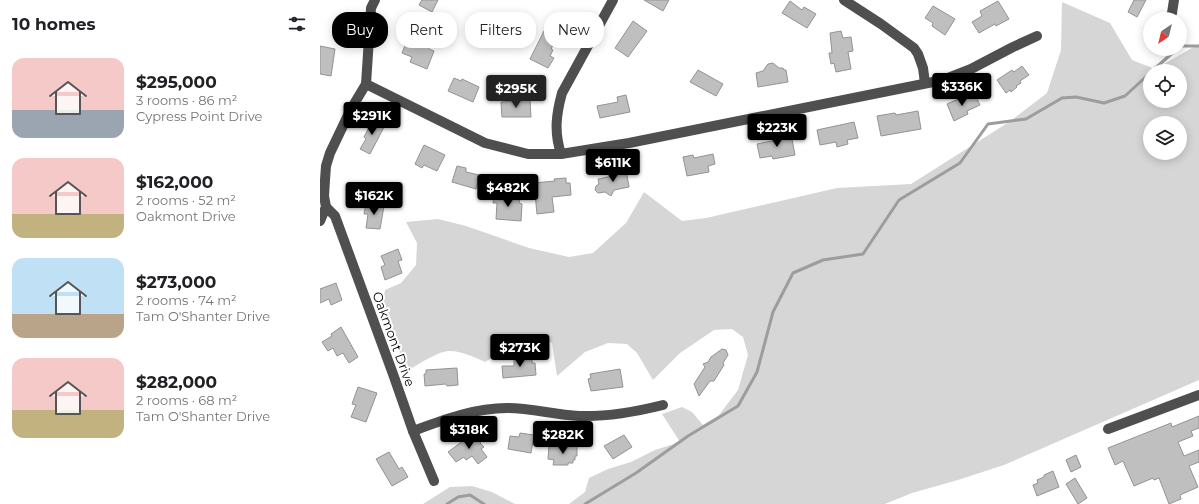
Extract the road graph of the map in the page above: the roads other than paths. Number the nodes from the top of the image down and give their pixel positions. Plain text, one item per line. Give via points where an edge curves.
1 (375, 0) edge
2 (612, 0) edge
3 (844, 0) edge
4 (1174, 0) edge
5 (1172, 12) edge
6 (1037, 36) dead end
7 (925, 83) junction
8 (366, 84) junction
9 (561, 154) junction
10 (326, 207) junction
11 (320, 221) edge
12 (1199, 395) edge
13 (663, 405) dead end
14 (1108, 429) dead end
15 (413, 431) junction
16 (434, 481) dead end

1 - 8 street via 371,8
2 - 9 street via 562,93 556,122
3 - 7 street via 914,48 923,68
4 - 5 street
6 - 7 street via 971,69 943,80
7 - 9 street via 629,143
8 - 9 street via 485,142 528,154
8 - 10 street via 330,153 326,166
10 - 11 street
10 - 15 street, Oakmont Drive via 335,216
12 - 14 street
13 - 15 street via 610,416 578,416 521,408 478,410
15 - 16 street, Oakmont Drive

